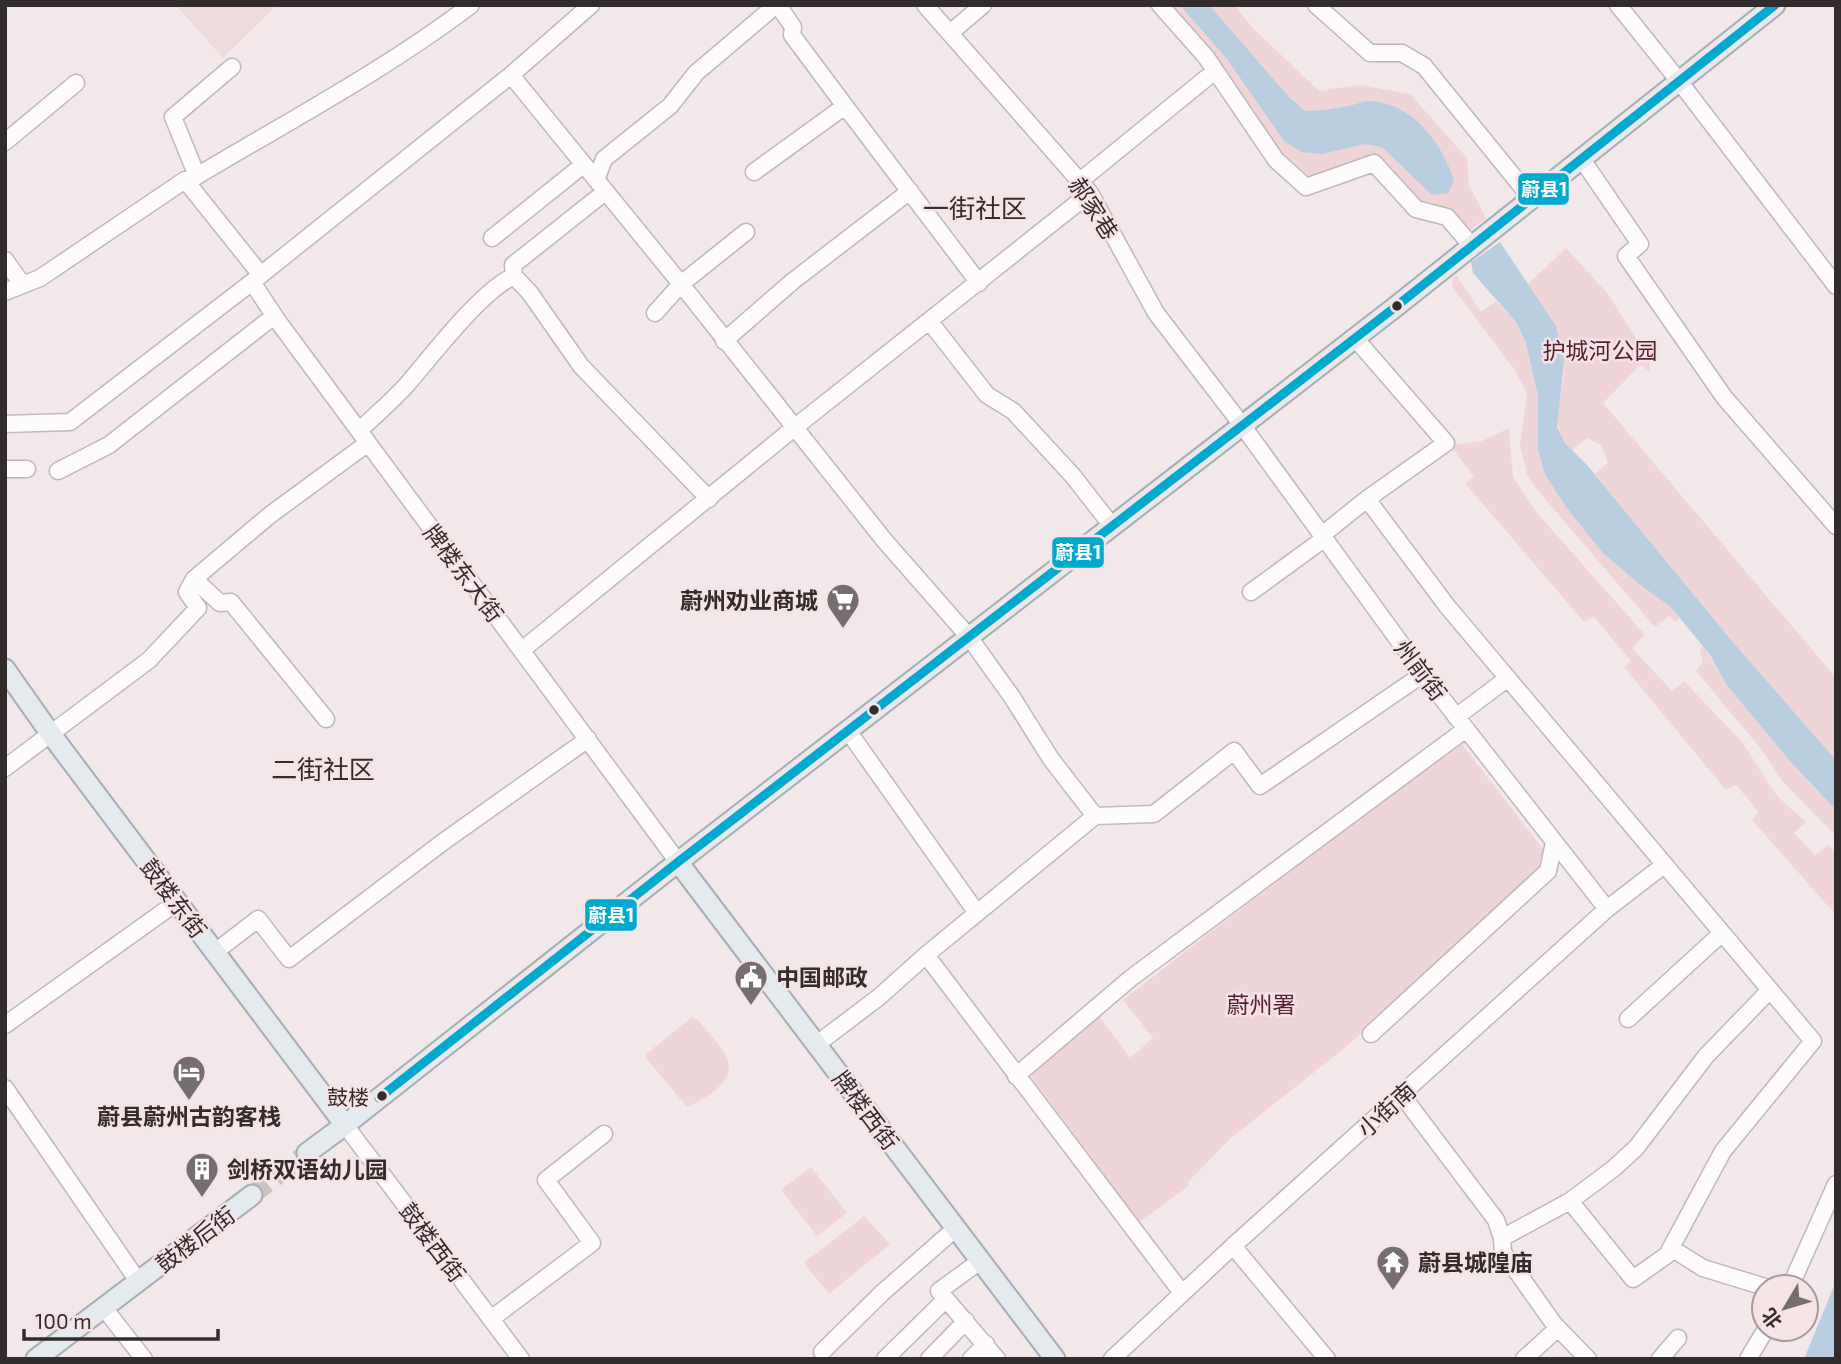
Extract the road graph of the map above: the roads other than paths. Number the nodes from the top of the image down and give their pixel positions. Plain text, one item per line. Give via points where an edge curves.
1 (471, 5) edge
2 (591, 5) edge
3 (777, 5) edge
4 (925, 5) edge
5 (983, 5) edge
6 (1160, 5) edge
7 (1316, 5) edge
8 (1618, 5) edge
9 (1775, 5) edge
10 (950, 33) junction
11 (232, 67) dead end
12 (1215, 71) junction
13 (511, 75) junction
14 (1679, 81) junction
15 (76, 83) dead end
16 (845, 106) junction
17 (5, 142) edge
18 (1581, 158) junction
19 (583, 165) junction
20 (754, 172) dead end
21 (191, 178) junction
22 (600, 186) junction
23 (1085, 187) junction
24 (910, 191) junction
25 (1531, 198) junction
26 (746, 232) dead end
27 (492, 238) dead end
28 (1471, 245) junction
29 (5, 260) edge
30 (514, 276) junction
31 (257, 279) junction
32 (979, 283) junction
33 (681, 284) junction
34 (23, 285) junction
35 (1836, 285) edge
36 (5, 292) edge
37 (655, 313) dead end
38 (274, 316) junction
39 (930, 322) junction
40 (1354, 337) junction
41 (724, 341) junction
42 (5, 424) edge
43 (1242, 425) junction
44 (794, 428) junction
45 (363, 437) junction
46 (5, 469) edge
47 (27, 469) dead end
48 (58, 471) dead end
49 (709, 499) junction
50 (1367, 499) junction
51 (1112, 526) junction
52 (1836, 526) edge
53 (1324, 537) junction
54 (194, 579) junction
55 (1251, 592) dead end
56 (969, 638) junction
57 (522, 650) junction
58 (5, 669) edge
59 (1423, 674) junction
60 (1508, 678) junction
61 (327, 719) dead end
62 (1461, 723) junction
63 (848, 731) junction
64 (50, 733) junction
65 (588, 739) junction
66 (5, 768) edge
67 (1095, 816) junction
68 (1554, 842) junction
69 (678, 862) junction
70 (1664, 865) junction
71 (177, 902) junction
72 (1608, 909) junction
73 (977, 913) junction
74 (1722, 933) junction
75 (215, 952) junction
76 (926, 955) junction
77 (1770, 990) junction
78 (1628, 1019) dead end
79 (5, 1026) edge
80 (1371, 1034) dead end
81 (817, 1044) junction
82 (1016, 1076) junction
83 (5, 1088) edge
84 (1401, 1094) junction
85 (345, 1125) junction
86 (604, 1134) dead end
87 (307, 1153) tunnel mouth
88 (1836, 1184) edge
89 (252, 1195) tunnel mouth
90 (1570, 1200) junction
91 (956, 1228) junction
92 (1502, 1238) junction
93 (1233, 1246) junction
94 (1671, 1248) junction
95 (980, 1261) junction
96 (1796, 1273) edge
97 (138, 1281) junction
98 (1750, 1282) edge
99 (1182, 1293) junction
100 (946, 1299) junction
101 (104, 1308) junction
102 (491, 1319) junction
103 (966, 1321) junction
104 (1558, 1328) junction
105 (1678, 1338) dead end
106 (1758, 1343) edge
107 (986, 1344) junction
108 (822, 1352) dead end
109 (36, 1359) edge
110 (144, 1359) edge
111 (521, 1359) edge
112 (885, 1359) edge
113 (929, 1359) edge
114 (971, 1359) edge
115 (997, 1359) edge
116 (1055, 1359) edge
117 (1112, 1359) edge
118 (1327, 1359) edge
119 (1524, 1359) edge
120 (1588, 1359) edge
121 (1660, 1359) edge
122 (1748, 1359) edge

1 - 21 street via 348,86
2 - 13 street
3 - 16 street via 793,27 792,35
3 - 22 street via 696,73 670,106 604,159
4 - 10 street, 郝家巷
5 - 10 street
6 - 12 street
7 - 25 street via 1370,53 1402,53 1424,65
8 - 14 street
9 - 14 main road
10 - 23 street, 郝家巷
11 - 21 street, 牌楼东大街 via 173,117
12 - 23 street
12 - 28 street via 1276,160 1306,187 1374,163 1416,209 1447,217
13 - 19 street
13 - 31 street
14 - 18 main road
14 - 35 street
15 - 17 street
16 - 20 street
16 - 24 street
18 - 25 main road
18 - 52 street via 1640,244 1626,256 1724,397
19 - 22 street
19 - 27 street
21 - 31 street, 牌楼东大街
21 - 34 street
22 - 30 street via 513,265
22 - 33 street
23 - 32 street
23 - 43 street, 郝家巷 via 1156,313
24 - 32 street
24 - 41 street
25 - 28 main road
26 - 33 street
28 - 40 main road
29 - 34 street
30 - 45 street via 495,288 438,347
30 - 49 street via 581,366
31 - 38 street, 牌楼东大街
31 - 42 street via 70,422
32 - 39 street
33 - 37 street
33 - 41 street
34 - 36 street
38 - 45 street, 牌楼东大街
38 - 48 street via 109,445
39 - 44 street
39 - 51 street via 987,395 1013,411
40 - 43 main road
40 - 50 street via 1446,443
41 - 44 street
43 - 51 main road
43 - 53 street, 州前街
44 - 49 street
44 - 56 street
45 - 54 street
45 - 57 street, 牌楼东大街
46 - 47 street
49 - 57 street
50 - 53 street
50 - 60 street via 1447,607
51 - 56 main road
53 - 55 street
53 - 59 street, 州前街
54 - 61 street via 220,603 231,602
54 - 64 street via 187,593 198,608 149,660
56 - 63 main road
56 - 67 street
57 - 65 street, 牌楼东大街
58 - 64 main road, 鼓楼东街
59 - 62 street, 州前街
59 - 67 street via 1260,786 1234,751 1154,814
60 - 62 street
60 - 70 street
62 - 68 street, 州前街
62 - 82 street via 1131,978
63 - 69 main road
63 - 73 street
64 - 66 street
64 - 71 main road, 鼓楼东街
65 - 69 street, 牌楼东大街
65 - 75 street via 289,959 258,919
67 - 73 street
68 - 72 street, 州前街
68 - 80 street via 1548,871
69 - 81 main road, 牌楼西街
69 - 85 main road
70 - 72 street, 小街南
70 - 74 street
71 - 75 main road, 鼓楼东街
71 - 79 street
72 - 84 street, 小街南
73 - 76 street
74 - 77 street
74 - 78 street
75 - 85 main road, 鼓楼东街
76 - 81 street via 879,998
76 - 82 street
77 - 90 street via 1706,1056 1636,1148
77 - 94 street via 1813,1041 1723,1151
81 - 91 main road, 牌楼西街
82 - 99 street
83 - 97 street
84 - 92 street via 1496,1220
84 - 93 street, 小街南
85 - 87 main road
85 - 102 street, 鼓楼西街
86 - 102 street via 546,1180 592,1243
88 - 96 street
89 - 97 main road, 鼓楼后街
90 - 92 street
90 - 94 street via 1633,1279
91 - 95 main road, 牌楼西街
91 - 108 street
92 - 104 street via 1503,1252
93 - 99 street, 小街南
93 - 118 street
94 - 98 street via 1703,1268
95 - 100 street via 939,1291
95 - 116 main road, 牌楼西街
97 - 101 main road, 鼓楼后街
99 - 117 street, 小街南
100 - 103 street
100 - 112 street
101 - 109 main road, 鼓楼后街
101 - 110 street
102 - 111 street, 鼓楼西街
103 - 107 street
103 - 113 street
104 - 119 street
104 - 120 street
105 - 121 street
106 - 122 street
107 - 114 street
107 - 115 street

